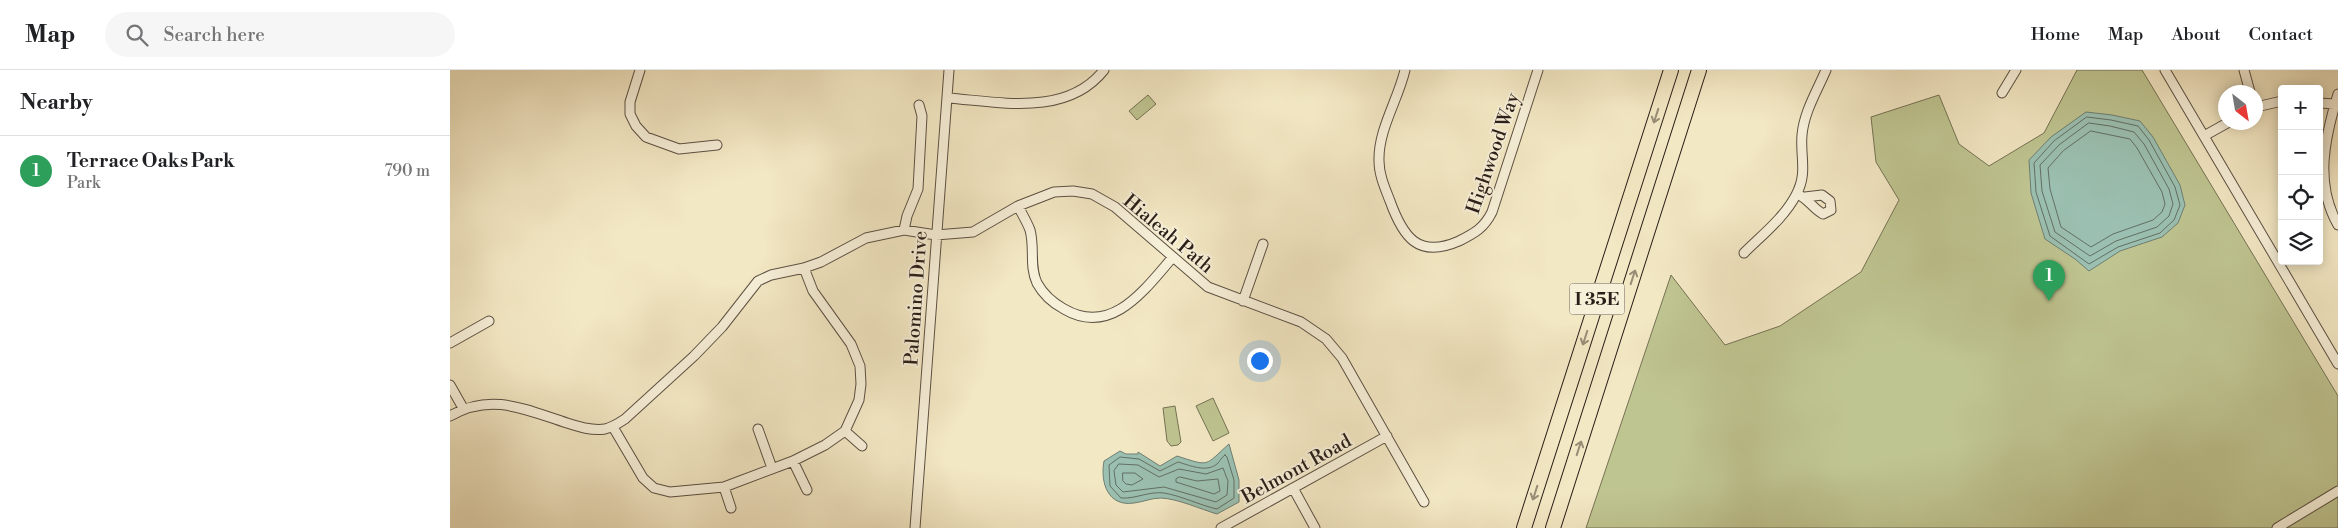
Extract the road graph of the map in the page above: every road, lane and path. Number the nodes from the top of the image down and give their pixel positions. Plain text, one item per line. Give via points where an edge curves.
1 (640, 70) edge
2 (949, 70) edge
3 (1104, 70) edge
4 (1405, 70) edge
5 (1538, 70) edge
6 (1671, 70) edge
7 (1699, 70) edge
8 (1703, 70) edge
9 (1826, 70) edge
10 (2016, 70) edge
11 (2165, 70) edge
12 (2244, 70) edge
13 (2248, 85) edge
14 (2002, 93) dead end
15 (2338, 94) edge
16 (1691, 96) junction
17 (948, 98) junction
18 (2278, 102) edge
19 (2323, 103) edge
20 (2335, 104) junction
21 (919, 105) dead end
22 (2263, 105) edge
23 (2218, 128) edge
24 (2204, 136) junction
25 (717, 145) dead end
26 (1018, 206) junction
27 (2338, 225) edge
28 (904, 230) junction
29 (936, 235) junction
30 (1263, 244) dead end
31 (1744, 253) dead end
32 (1173, 257) junction
33 (804, 268) junction
34 (1243, 302) junction
35 (489, 321) dead end
36 (450, 343) edge
37 (2338, 364) edge
38 (450, 386) edge
39 (463, 408) junction
40 (450, 416) edge
41 (613, 427) junction
42 (758, 430) dead end
43 (845, 431) junction
44 (1387, 436) junction
45 (862, 446) dead end
46 (793, 461) junction
47 (772, 468) junction
48 (724, 487) junction
49 (1293, 488) junction
50 (806, 490) dead end
51 (2338, 491) edge
52 (1424, 502) dead end
53 (731, 508) dead end
54 (915, 528) edge
55 (1220, 528) edge
56 (1315, 528) edge
57 (1524, 528) edge
58 (1553, 528) edge
59 (2277, 528) edge

1 - 25 street via 630,102 630,114 646,137 679,149
2 - 17 street, Palomino Drive
3 - 17 street via 1081,91 1063,99 1026,104
4 - 5 street, Highwood Way via 1380,143 1379,162 1382,180 1399,226 1416,243 1430,248 1444,247 1478,232 1486,223
6 -> 57 highway, I 35E
7 - 16 highway, I 35E
8 - 16 highway
9 - 31 street via 1805,117 1801,136 1804,173 1801,195
10 - 14 street
11 - 24 street
12 - 13 street
15 - 20 street
58 -> 16 highway, I 35E
17 - 29 street, Palomino Drive
18 - 22 street
19 - 20 street
20 - 27 street via 2323,160 2325,194
21 - 28 street via 922,116 918,189 906,216
23 - 24 street
24 - 37 street
26 - 29 street, Hialeah Path via 973,232
26 - 32 street, Hialeah Path via 1054,192 1073,190 1092,194 1115,207
26 - 32 street via 1030,231 1032,265 1038,283 1052,302 1073,314 1098,317 1123,309
28 - 29 street, Hialeah Path
28 - 33 street via 866,238
29 - 54 street, Palomino Drive
30 - 34 street
32 - 34 street, Hialeah Path via 1208,287
33 - 41 street via 758,281 694,356
33 - 43 street via 813,291 851,344 860,366 859,400
34 - 44 street, Hialeah Path via 1302,322 1326,338 1342,358
35 - 36 street
38 - 39 street
39 - 40 street
39 - 41 street via 506,404 584,428
41 - 48 street via 643,478 654,488 670,492
42 - 47 street
43 - 45 street
43 - 46 street
44 - 49 street, Belmont Road
44 - 52 street, Hialeah Path
46 - 47 street
46 - 50 street
47 - 48 street
48 - 53 street
49 - 55 street, Belmont Road
49 - 56 street
51 - 59 street

